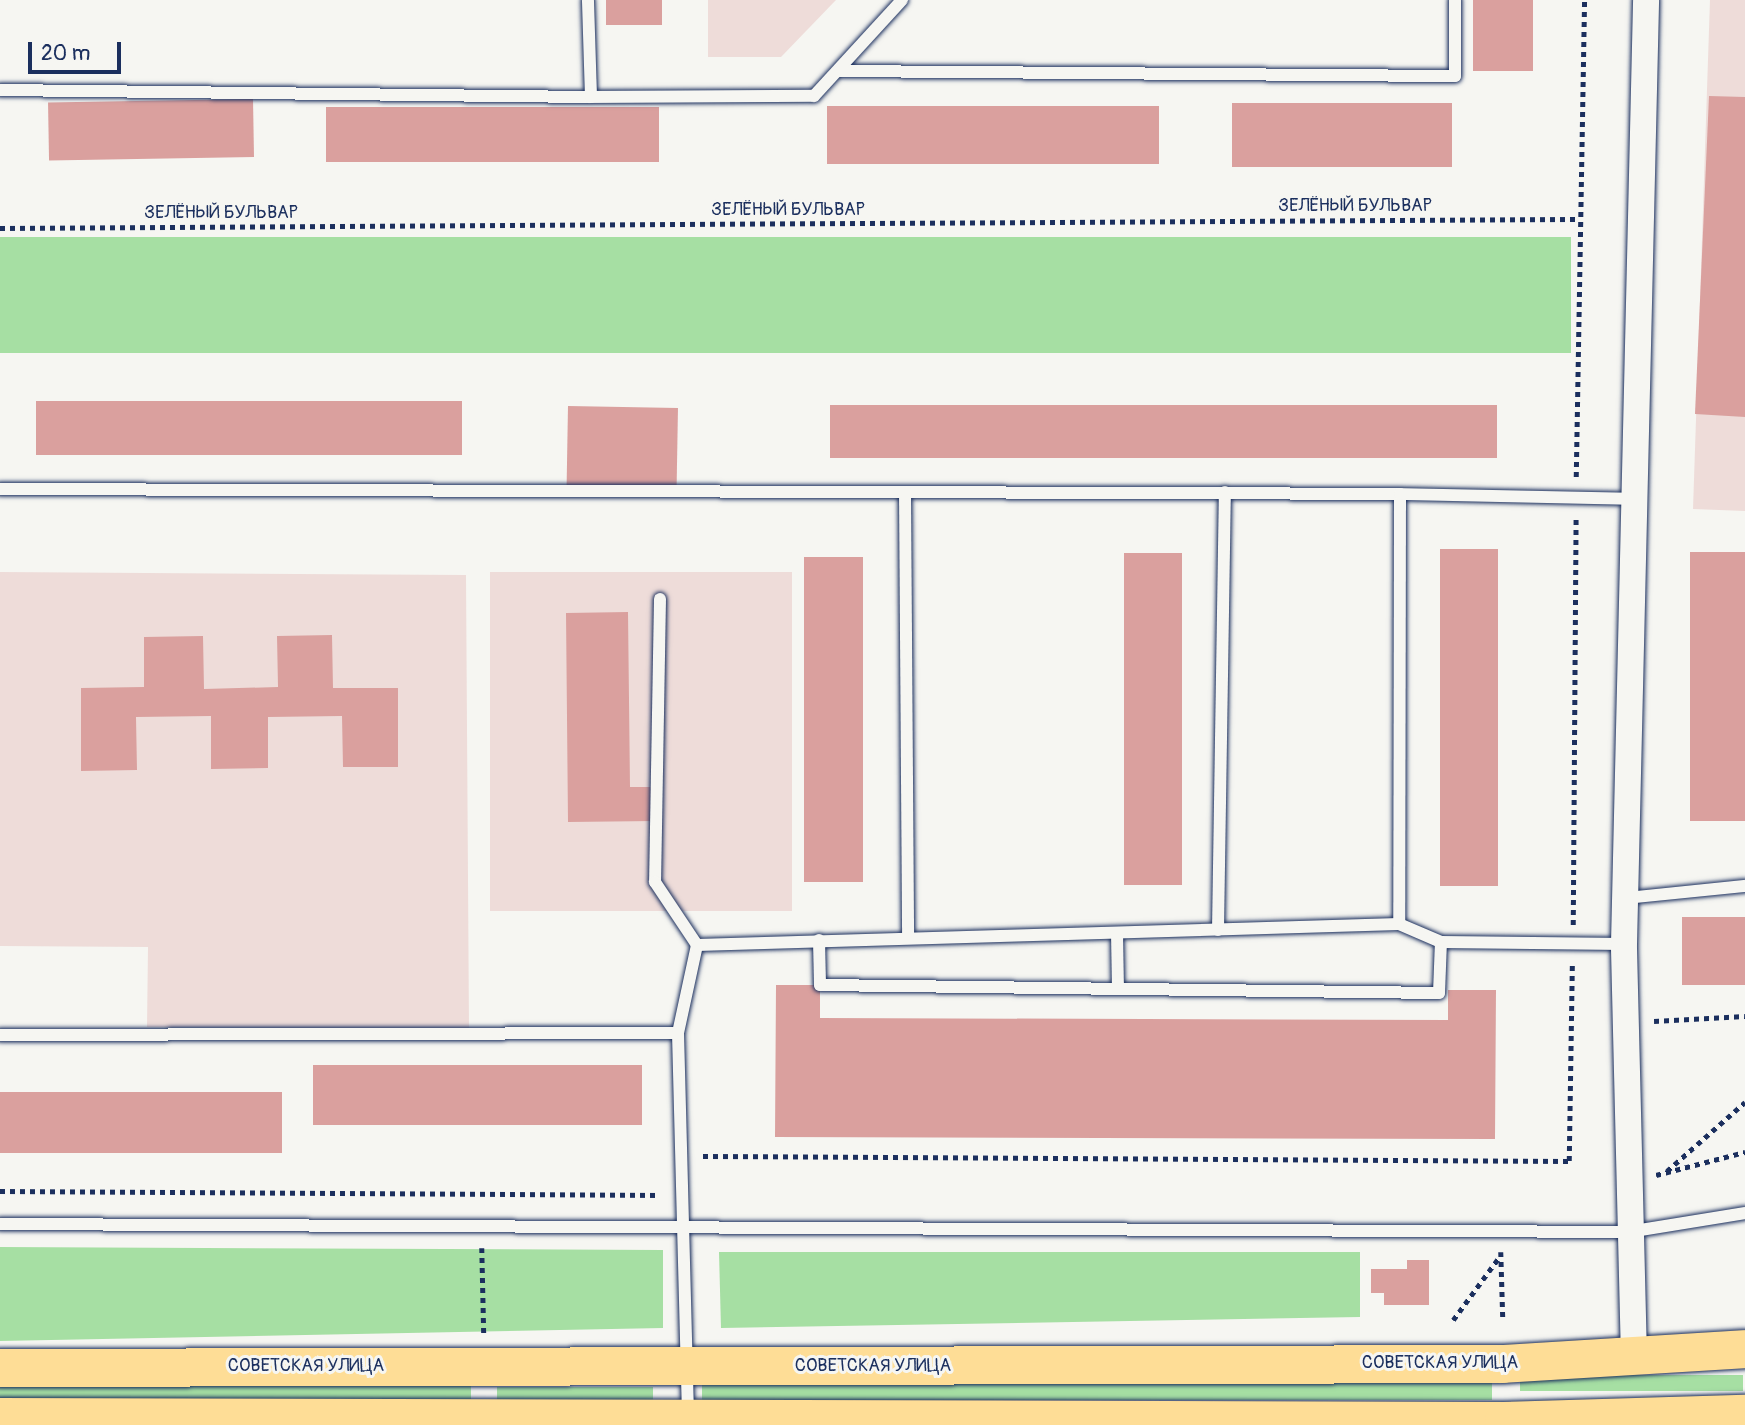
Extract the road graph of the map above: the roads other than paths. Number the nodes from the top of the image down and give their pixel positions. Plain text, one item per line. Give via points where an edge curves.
1 (588, 0) edge
2 (902, 0) edge
3 (1455, 0) edge
4 (1646, 0) edge
5 (839, 71) junction
6 (0, 90) edge
7 (591, 97) junction
8 (0, 489) edge
9 (905, 492) junction
10 (1225, 492) junction
11 (1400, 494) junction
12 (1635, 499) junction
13 (660, 600) dead end
14 (1745, 886) edge
15 (1626, 898) junction
16 (1399, 924) junction
17 (1218, 930) junction
18 (1117, 933) junction
19 (908, 938) junction
20 (819, 940) junction
21 (1441, 942) junction
22 (1624, 944) junction
23 (696, 946) junction
24 (1118, 989) junction
25 (678, 1033) junction
26 (0, 1035) edge
27 (1745, 1213) edge
28 (0, 1224) edge
29 (683, 1231) junction
30 (1628, 1232) junction
31 (1745, 1349) edge
32 (1634, 1359) junction
33 (687, 1366) junction
34 (0, 1368) edge
35 (1745, 1414) edge
36 (0, 1417) edge
37 (688, 1420) edge
38 (1146, 1421) edge

1 - 7 lane
2 - 5 lane
3 - 5 lane via 1455,76
4 - 12 street
5 - 7 lane via 814,96
6 - 7 lane
8 - 9 lane
9 - 10 lane
9 - 19 lane
10 - 11 lane
10 - 17 lane
11 - 12 lane
11 - 16 lane
12 - 15 street
13 - 23 lane via 655,882
14 - 15 lane
15 - 22 street
16 - 17 lane
16 - 21 lane
17 - 18 lane
18 - 19 lane
18 - 24 lane
19 - 20 lane
20 - 23 lane
20 - 24 lane via 820,985
21 - 22 lane
21 - 24 lane via 1439,993
22 - 30 street
23 - 25 lane
25 - 26 lane
25 - 29 lane
27 - 30 lane
28 - 29 lane
29 - 30 lane
29 - 33 lane
30 - 32 street
31 - 32 main road, СОВЕТСКАЯ УЛИЦА
32 - 33 main road, СОВЕТСКАЯ УЛИЦА
33 - 34 main road, СОВЕТСКАЯ УЛИЦА
33 - 37 lane
35 - 38 main road via 1635,1420
36 - 37 main road
37 - 38 main road

